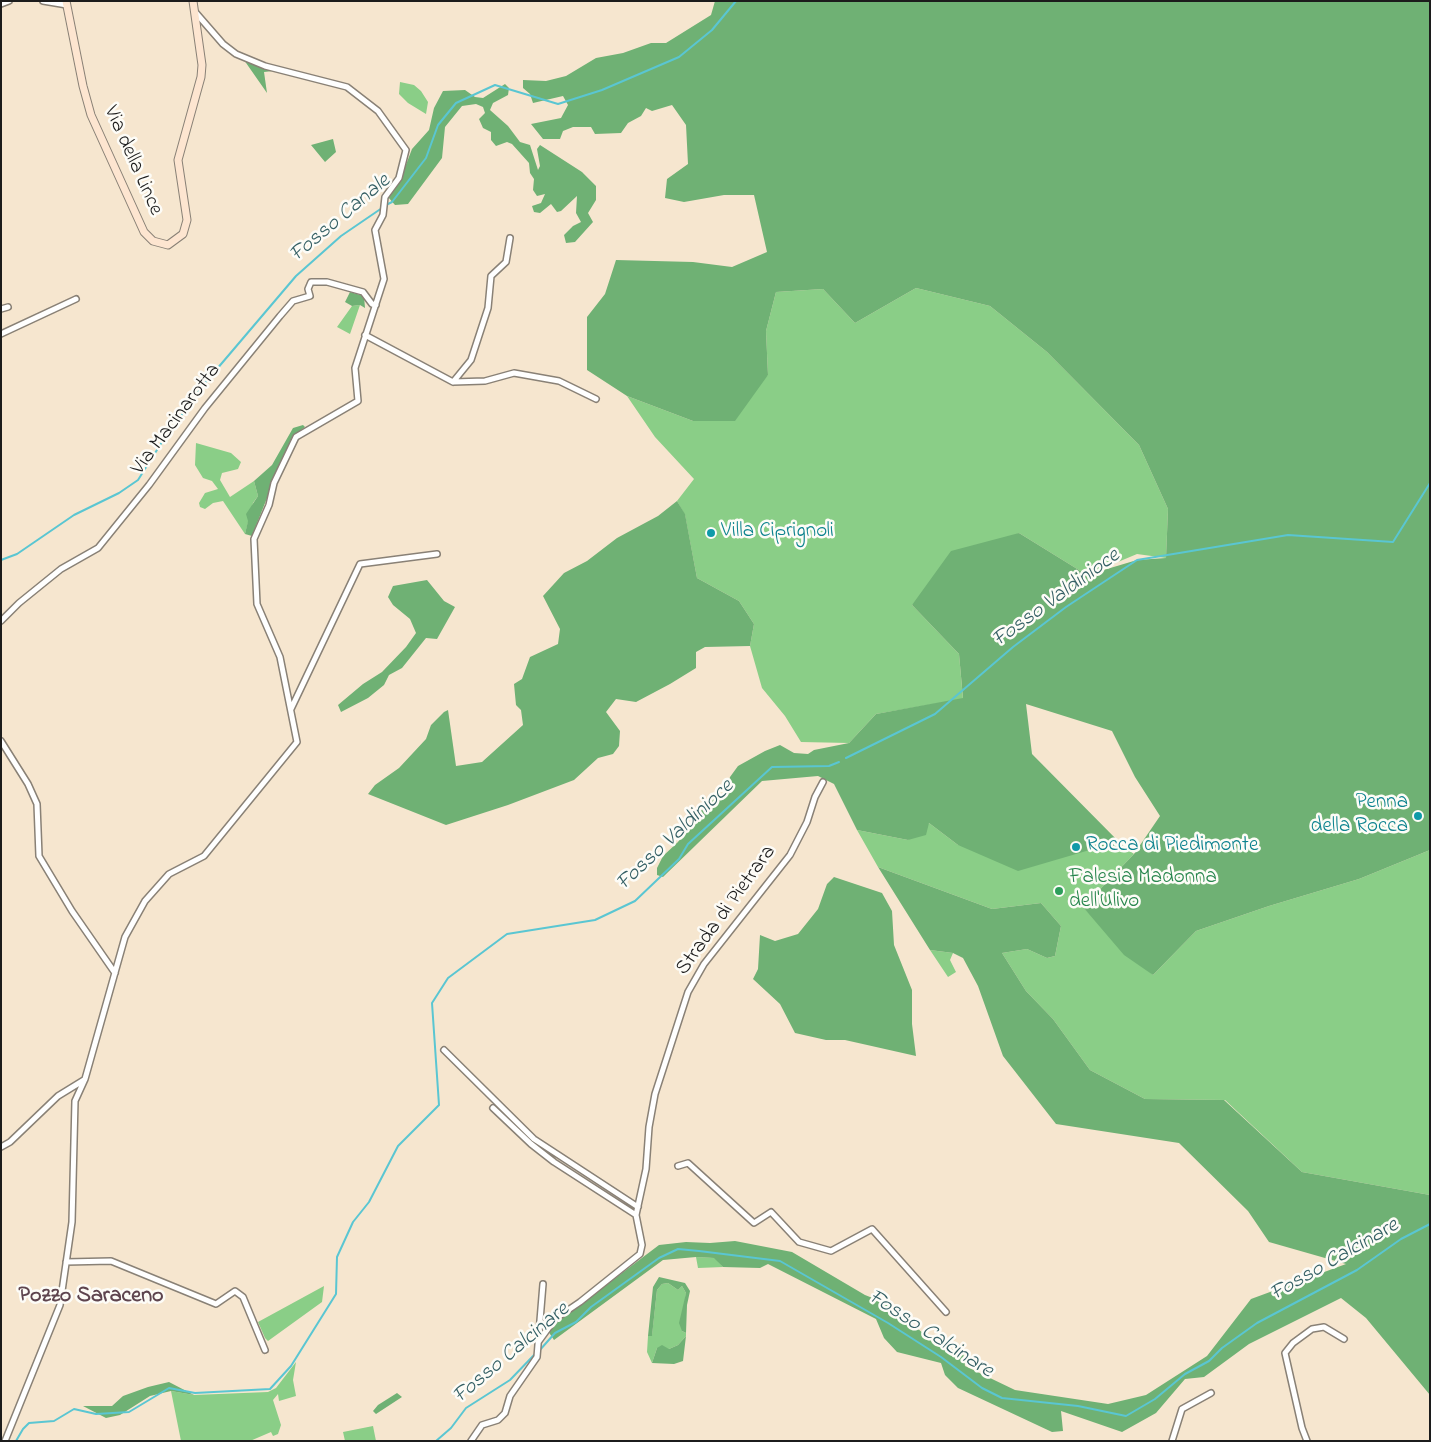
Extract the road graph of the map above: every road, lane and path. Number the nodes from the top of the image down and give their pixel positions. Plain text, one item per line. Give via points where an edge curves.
1 (9, 1) edge
2 (43, 1) edge
3 (193, 1) edge
4 (66, 3) edge
5 (1, 4) edge
6 (196, 13) junction
7 (510, 238) dead end
8 (76, 299) dead end
9 (376, 305) junction
10 (8, 307) dead end
11 (1, 309) edge
12 (1, 334) edge
13 (366, 335) junction
14 (453, 382) junction
15 (596, 398) dead end
16 (437, 554) dead end
17 (1, 621) edge
18 (290, 709) junction
19 (1, 741) edge
20 (823, 782) dead end
21 (115, 973) junction
22 (444, 1050) dead end
23 (86, 1079) junction
24 (493, 1108) dead end
25 (1, 1147) edge
26 (678, 1166) dead end
27 (638, 1208) junction
28 (636, 1215) junction
29 (66, 1262) junction
30 (543, 1284) dead end
31 (946, 1312) dead end
32 (1344, 1339) dead end
33 (539, 1341) junction
34 (265, 1350) dead end
35 (1211, 1393) dead end
36 (5, 1441) edge
37 (472, 1441) edge
38 (1172, 1441) edge
39 (1307, 1441) edge

1 - 5 street
2 - 4 street
3 - 6 street, Via della Lince
4 - 6 street, Via della Lince via 91,115 144,232 153,241 168,245 183,234 187,220 178,160 201,77 202,52
6 - 9 street via 236,54 265,66 348,87 378,111 399,137 406,150 400,178 385,197 383,216 374,230 384,279
7 - 14 street via 506,262 492,276 488,308 471,360
8 - 12 street
9 - 13 street
9 - 17 street, Via Macinarotta via 358,290 327,282 311,282 310,296 294,301 280,316 98,548 61,569
10 - 11 street
13 - 14 street
13 - 18 street via 354,368 358,401 296,437 274,483 269,505 254,539 257,604 280,657
14 - 15 street via 484,381 514,374 559,381
16 - 18 street via 360,564
18 - 21 street via 297,742 204,856 169,874 144,901 125,937
19 - 21 street via 37,804 39,856
20 - 27 street, Strada di Pietrara via 790,855 704,964 688,992 656,1094
21 - 23 street
22 - 27 street via 534,1138
23 - 25 street via 58,1096
23 - 29 street via 75,1101 72,1222
24 - 28 street via 554,1162
26 - 31 street via 688,1163 754,1223 771,1212 798,1242 831,1251 872,1230
27 - 28 street, Strada di Pietrara
28 - 33 street, Strada di Pietrara via 642,1245 640,1254 555,1319
29 - 34 street via 111,1261 216,1304 235,1291 242,1297
29 - 36 street via 60,1305
30 - 33 street, Strada di Pietrara
32 - 39 street via 1324,1327 1312,1329 1285,1353
33 - 37 street, Strada di Pietrara via 537,1357 510,1396 505,1413 498,1420 482,1425
35 - 38 street via 1182,1409

